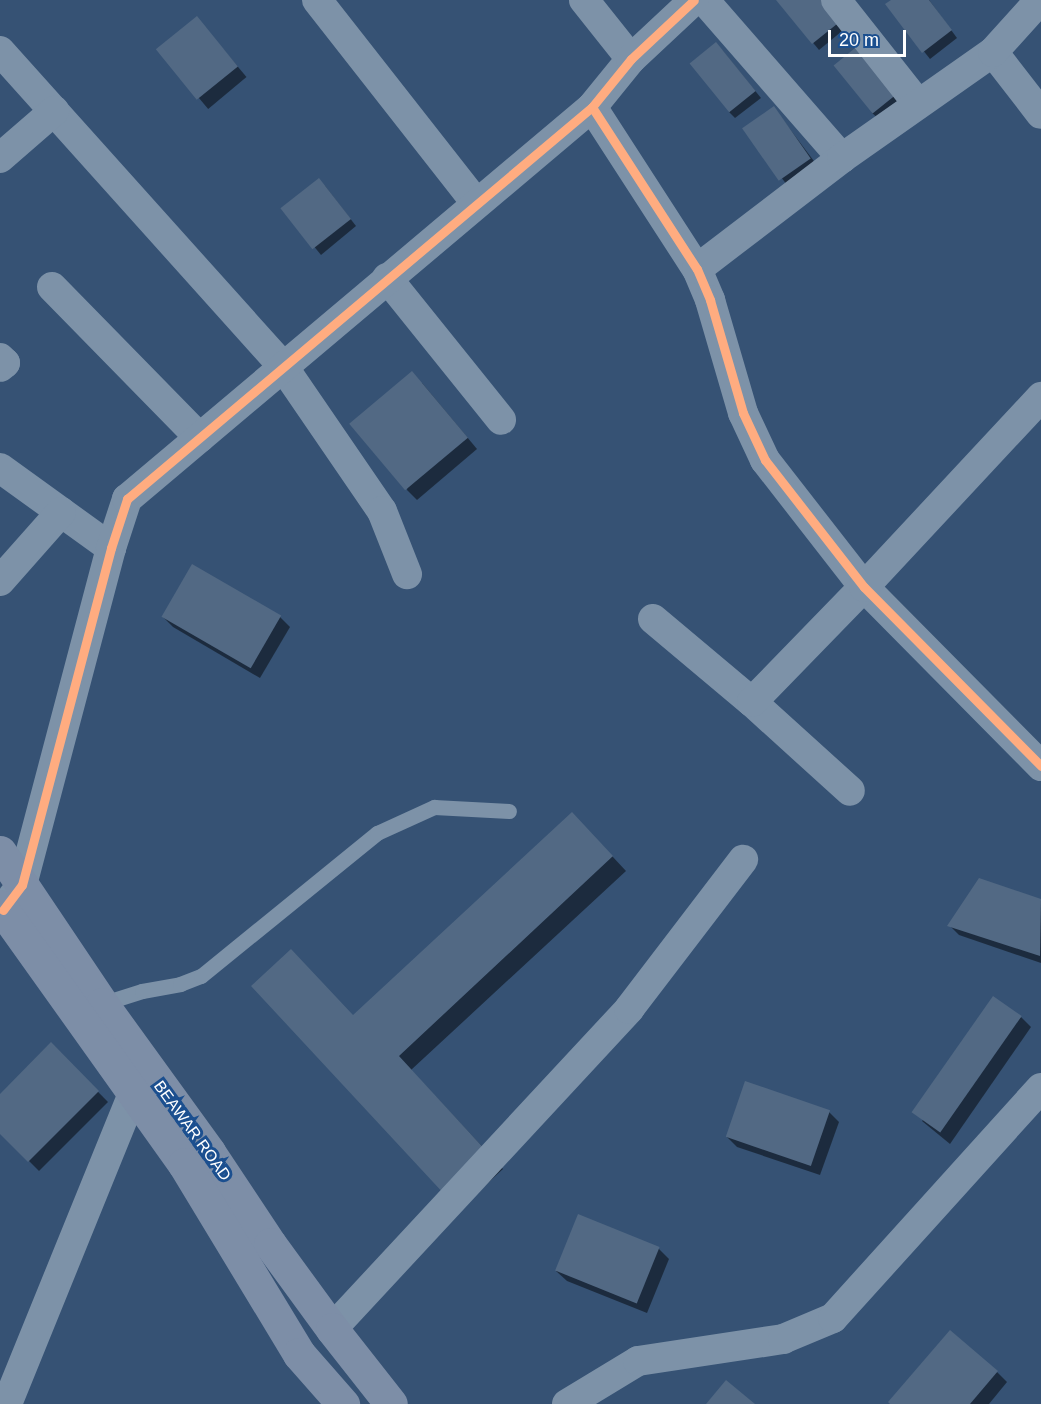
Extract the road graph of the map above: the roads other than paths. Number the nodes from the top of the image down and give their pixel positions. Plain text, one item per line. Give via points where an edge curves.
1 (317, 0) edge
2 (584, 0) edge
3 (694, 0) edge
4 (704, 0) edge
5 (836, 0) edge
6 (1040, 0) edge
7 (0, 51) edge
8 (993, 52) junction
9 (631, 59) junction
10 (918, 104) junction
11 (592, 107) junction
12 (54, 111) junction
13 (1041, 114) edge
14 (0, 158) edge
15 (842, 158) junction
16 (477, 203) junction
17 (697, 269) junction
18 (387, 278) junction
19 (52, 287) dead end
20 (0, 358) edge
21 (0, 367) edge
22 (284, 368) junction
23 (1041, 397) edge
24 (501, 420) dead end
25 (200, 438) junction
26 (0, 468) edge
27 (61, 512) junction
28 (111, 548) junction
29 (407, 574) dead end
30 (0, 581) edge
31 (864, 587) junction
32 (653, 619) dead end
33 (752, 702) junction
34 (1041, 766) edge
35 (850, 791) dead end
36 (509, 811) dead end
37 (0, 852) edge
38 (743, 860) dead end
39 (8, 900) edge
40 (90, 1008) junction
41 (1041, 1088) edge
42 (143, 1090) junction
43 (196, 1158) junction
44 (332, 1329) junction
45 (7, 1404) edge
46 (343, 1404) edge
47 (391, 1404) edge
48 (567, 1404) edge

1 - 16 street
2 - 9 street
3 - 9 street
4 - 15 street
5 - 10 street
6 - 8 street
7 - 12 street
8 - 10 street
8 - 13 street
9 - 11 street
10 - 15 street
11 - 16 street
11 - 17 street
12 - 14 street
12 - 22 street
15 - 17 street
16 - 18 street
17 - 31 street via 743,413 765,460
18 - 22 street
18 - 24 street
19 - 25 street
20 - 21 street via 5,363
22 - 25 street
22 - 29 street via 382,512
23 - 31 street
25 - 28 street via 127,499
26 - 27 street
27 - 28 street
27 - 30 street
28 - 39 street
31 - 33 street
31 - 34 street
32 - 33 street
33 - 35 street
36 - 40 lane via 434,807 377,833 201,976
37 - 39 main road, BEAWAR ROAD
38 - 44 street via 629,1008
39 - 40 main road, BEAWAR ROAD
40 - 42 main road, BEAWAR ROAD
41 - 48 street via 833,1318 783,1339 638,1361
42 - 43 main road, BEAWAR ROAD
42 - 45 street
43 - 44 main road, BEAWAR ROAD
43 - 46 main road, BEAWAR ROAD via 299,1354
44 - 47 main road, BEAWAR ROAD

